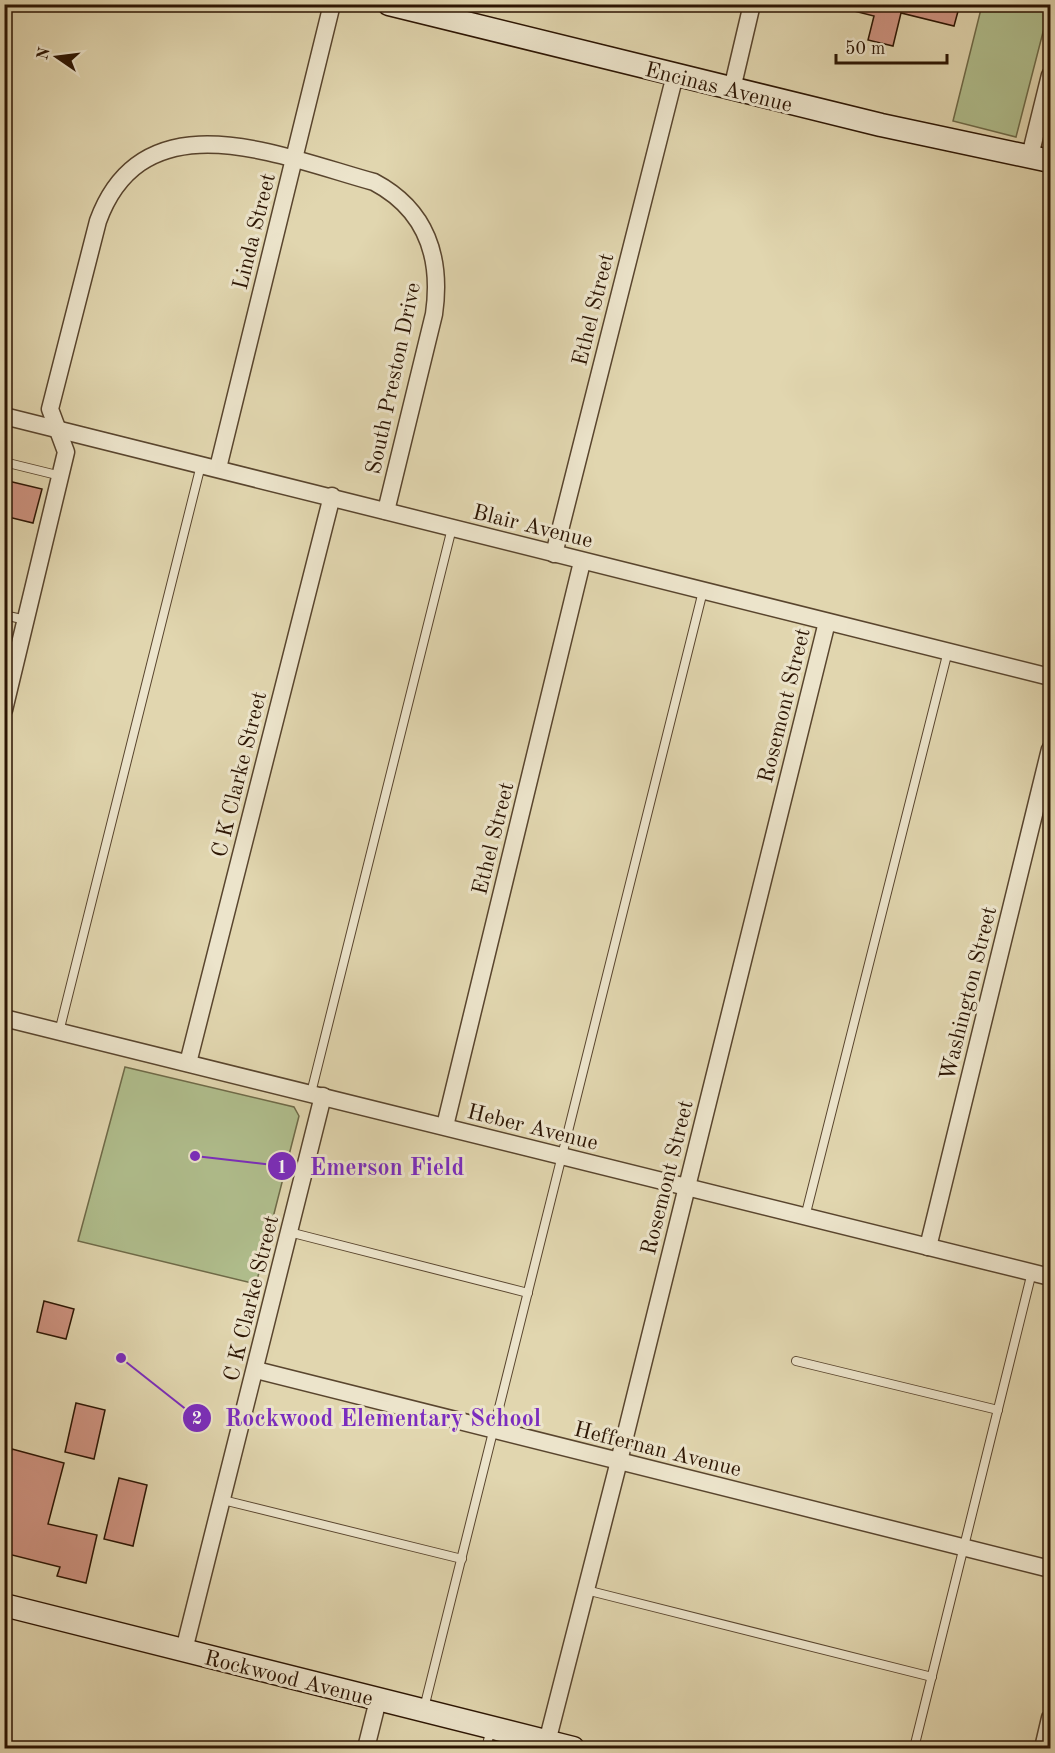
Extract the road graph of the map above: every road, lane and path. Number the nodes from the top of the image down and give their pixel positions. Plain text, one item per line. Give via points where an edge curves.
1 (332, 4) edge
2 (389, 4) edge
3 (752, 4) edge
4 (423, 8) edge
5 (675, 75) junction
6 (1050, 75) edge
7 (732, 89) junction
8 (1040, 158) edge
9 (294, 161) junction
10 (4, 416) edge
11 (57, 429) junction
12 (4, 462) edge
13 (210, 466) junction
14 (61, 476) junction
15 (332, 496) junction
16 (386, 511) junction
17 (452, 528) junction
18 (554, 554) junction
19 (582, 562) junction
20 (703, 591) junction
21 (4, 615) edge
22 (26, 620) junction
23 (827, 621) junction
24 (948, 651) junction
25 (10, 662) edge
26 (1050, 677) edge
27 (4, 710) edge
28 (1050, 749) edge
29 (4, 1018) edge
30 (59, 1032) junction
31 (188, 1063) junction
32 (317, 1095) junction
33 (444, 1126) junction
34 (562, 1156) junction
35 (686, 1188) junction
36 (805, 1217) junction
37 (290, 1232) junction
38 (928, 1247) junction
39 (1045, 1273) edge
40 (528, 1293) junction
41 (796, 1360) dead end
42 (256, 1370) junction
43 (998, 1410) junction
44 (494, 1430) junction
45 (619, 1461) junction
46 (223, 1500) junction
47 (964, 1547) junction
48 (462, 1559) junction
49 (1050, 1569) edge
50 (586, 1590) junction
51 (4, 1605) edge
52 (184, 1650) junction
53 (932, 1677) junction
54 (378, 1700) junction
55 (423, 1711) junction
56 (1050, 1719) edge
57 (488, 1738) edge
58 (547, 1742) junction
59 (366, 1749) edge
60 (573, 1749) edge
61 (914, 1749) edge
62 (1043, 1749) edge

1 - 9 street, Linda Street
2 - 4 street, Encinas Avenue
3 - 7 street
4 - 5 street, Encinas Avenue
5 - 7 street, Encinas Avenue
5 - 18 street, Ethel Street
6 - 8 street
7 - 8 street, Encinas Avenue
9 - 11 street, South Preston Drive via 214,143 176,147 132,168 104,206 98,221 50,409
9 - 13 street, Linda Street
9 - 16 street, South Preston Drive via 374,182 390,190 423,229 433,254 438,284 434,314
10 - 11 street, Blair Avenue
11 - 13 street, Blair Avenue
11 - 14 street, South Preston Drive via 66,452
12 - 14 lane
13 - 15 street, Blair Avenue
13 - 30 lane
14 - 22 street, South Preston Drive
15 - 16 street, Blair Avenue
15 - 31 street, C K Clarke Street
16 - 17 street, Blair Avenue
17 - 18 street, Blair Avenue
17 - 32 lane
18 - 19 street, Blair Avenue
19 - 20 street, Blair Avenue
19 - 33 street, Ethel Street
20 - 23 street, Blair Avenue
20 - 34 lane
21 - 22 lane
22 - 25 street, South Preston Drive
23 - 24 street, Blair Avenue
23 - 35 street, Rosemont Street
24 - 26 street, Blair Avenue
24 - 36 lane
25 - 27 street, South Preston Drive
28 - 38 street, Washington Street
29 - 30 street, Heber Avenue
30 - 31 street, Heber Avenue
31 - 32 street, Heber Avenue
32 - 33 street, Heber Avenue
32 - 37 street, C K Clarke Street
33 - 34 street, Heber Avenue
34 - 35 street, Heber Avenue
34 - 40 lane
35 - 36 street, Heber Avenue
35 - 45 street, Rosemont Street
36 - 38 street, Heber Avenue
37 - 40 lane
37 - 42 street, C K Clarke Street
38 - 39 street, Heber Avenue
39 - 43 lane
40 - 44 lane
41 - 43 lane
42 - 44 street, Heffernan Avenue
42 - 46 street, C K Clarke Street
43 - 47 lane
44 - 45 street, Heffernan Avenue
44 - 48 lane
45 - 47 street, Heffernan Avenue
45 - 50 street, Rosemont Street
46 - 48 lane
46 - 52 street, C K Clarke Street
47 - 49 street, Heffernan Avenue
47 - 53 lane
48 - 55 lane
50 - 53 lane
50 - 58 street, Rosemont Street
51 - 52 street, Rockwood Avenue
52 - 54 street, Rockwood Avenue
53 - 61 lane
54 - 55 street, Rockwood Avenue
54 - 59 street
55 - 57 street, Rockwood Avenue
56 - 62 street
57 - 58 street, Rockwood Avenue
58 - 60 street, Rockwood Avenue

